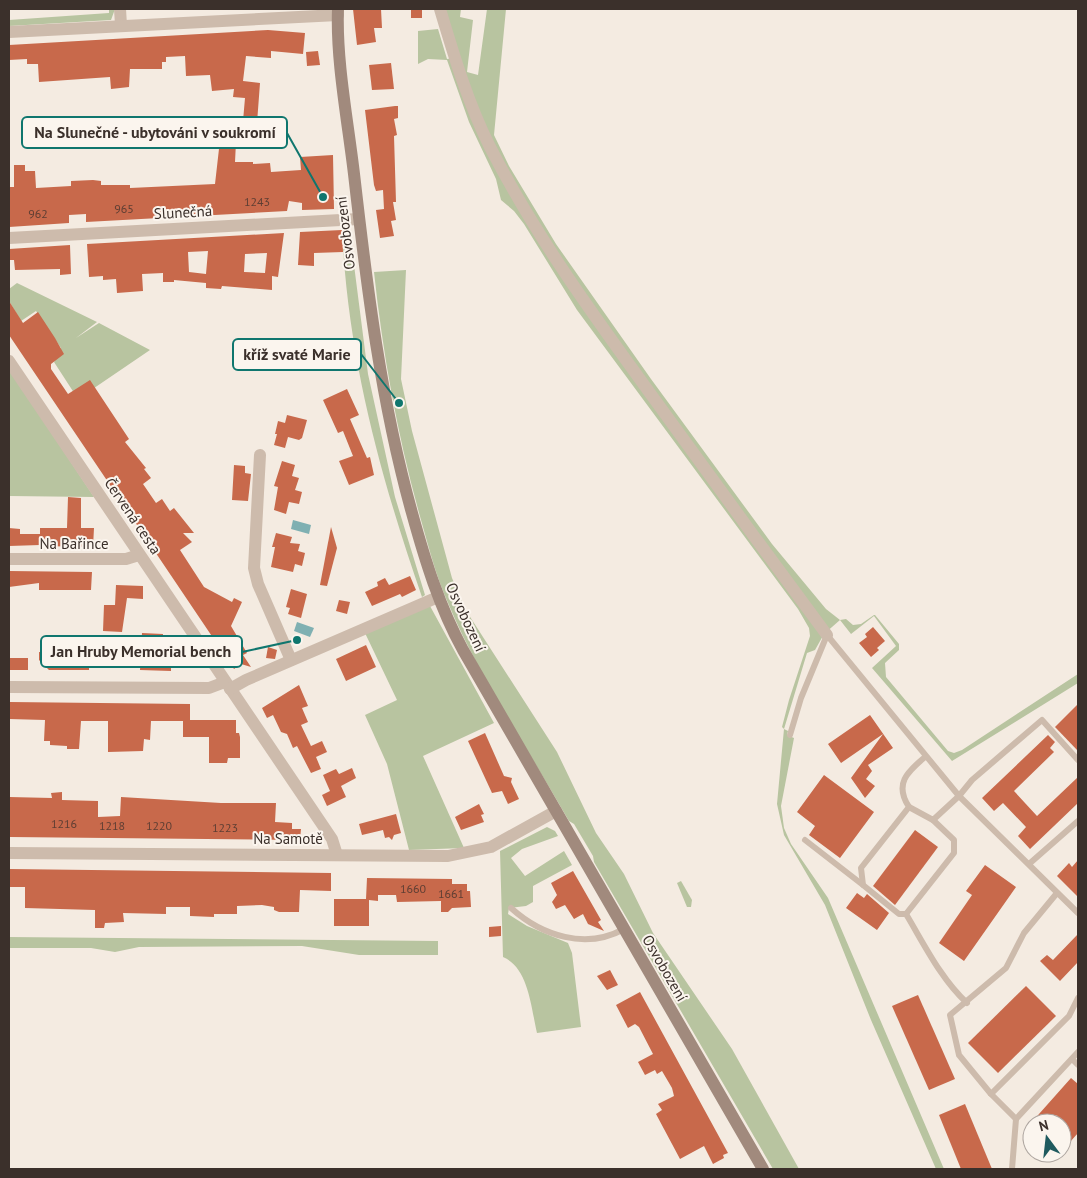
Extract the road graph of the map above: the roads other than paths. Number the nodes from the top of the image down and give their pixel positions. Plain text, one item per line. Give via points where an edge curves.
1 (120, 9) edge
2 (440, 9) edge
3 (338, 12) edge
4 (240, 14) edge
5 (121, 25) junction
6 (9, 32) edge
7 (359, 219) junction
8 (9, 238) edge
9 (9, 361) edge
10 (260, 455) dead end
11 (139, 555) junction
12 (9, 559) edge
13 (438, 597) junction
14 (827, 635) junction
15 (291, 660) junction
16 (228, 686) junction
17 (9, 687) edge
18 (790, 735) dead end
19 (925, 757) junction
20 (1078, 760) edge
21 (958, 796) junction
22 (909, 807) junction
23 (556, 811) junction
24 (933, 820) junction
25 (1078, 821) edge
26 (805, 840) dead end
27 (9, 852) edge
28 (337, 855) junction
29 (1029, 864) junction
30 (863, 885) junction
31 (1057, 893) junction
32 (511, 908) dead end
33 (1078, 913) edge
34 (906, 914) junction
35 (624, 928) junction
36 (1078, 998) edge
37 (967, 1003) junction
38 (1078, 1052) edge
39 (1072, 1059) junction
40 (1078, 1065) edge
41 (991, 1094) junction
42 (1016, 1119) junction
43 (763, 1169) edge
44 (1012, 1169) edge

1 - 5 street
2 - 14 street via 475,113 529,218 593,314
3 - 4 street
3 - 7 main road, Osvobození
4 - 5 street
5 - 6 street
7 - 8 street, Slunečná
7 - 13 main road, Osvobození via 391,432
9 - 11 street, Červená cesta
10 - 15 street via 254,568
11 - 12 street, Na Bařince via 119,559
11 - 16 street, Červená cesta
13 - 15 street
13 - 23 main road, Osvobození via 463,650
14 - 18 lane via 801,698
14 - 19 lane
15 - 16 street
16 - 17 street
16 - 28 street, Červená cesta via 332,839
19 - 21 lane
19 - 22 lane via 903,781 903,798
20 - 21 lane via 1042,720
21 - 24 lane
21 - 29 lane
22 - 24 lane
22 - 30 lane via 861,868
23 - 28 street, Na Samotě via 505,841 477,852 442,856
23 - 35 main road, Osvobození
24 - 34 lane via 954,840 956,849
25 - 29 lane
26 - 30 lane
27 - 28 street, Na Samotě
29 - 31 lane
30 - 34 lane via 899,914
31 - 33 lane
31 - 37 lane via 1024,933 1006,968
32 - 35 lane via 534,925 576,940 602,938
34 - 37 lane via 942,974
35 - 43 main road, Osvobození
36 - 41 lane via 1069,1016
37 - 41 lane via 950,1015 954,1041 959,1055
38 - 39 lane
39 - 40 lane
39 - 42 lane
41 - 42 lane
42 - 44 lane

